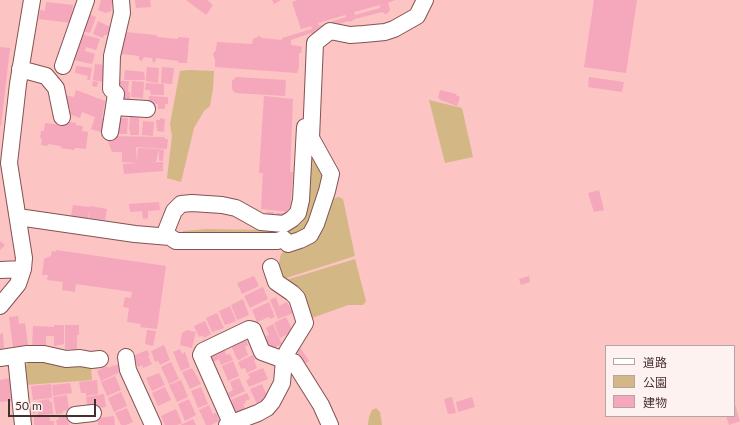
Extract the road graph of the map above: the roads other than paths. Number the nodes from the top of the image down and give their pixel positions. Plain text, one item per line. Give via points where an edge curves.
1 (32, 0) edge
2 (86, 0) edge
3 (121, 0) edge
4 (425, 0) edge
5 (63, 66) dead end
6 (20, 69) junction
7 (313, 88) junction
8 (114, 107) junction
9 (147, 109) dead end
10 (62, 117) dead end
11 (110, 132) dead end
12 (4, 162) edge
13 (18, 217) junction
14 (164, 236) junction
15 (271, 267) dead end
16 (23, 269) junction
17 (0, 270) edge
18 (0, 306) edge
19 (8, 358) edge
20 (126, 358) dead end
21 (100, 359) dead end
22 (284, 360) junction
23 (153, 418) edge
24 (229, 424) edge
25 (23, 425) edge
26 (330, 425) edge

1 - 6 street
2 - 5 street
3 - 8 street via 122,13 112,56 111,89 116,94
4 - 7 street via 417,16 385,32 350,35 330,30 315,43
6 - 10 street via 46,76 56,88
6 - 12 street
7 - 14 street via 305,123 298,213 292,219 284,224 261,222 236,208 181,204 174,211
7 - 14 street via 311,138 331,174 316,224 310,235 288,244 284,239 176,241
8 - 9 street
8 - 11 street
12 - 13 street
13 - 14 street
13 - 16 street via 24,258
15 - 22 street via 276,282 296,298 305,324
16 - 17 street
16 - 18 street via 18,284
19 - 21 street via 44,354 66,359
19 - 25 street
20 - 23 street via 128,370 136,377
22 - 24 street via 282,383 267,408
22 - 24 street via 262,352 253,330 203,351 201,355
22 - 26 street via 294,362 321,405

